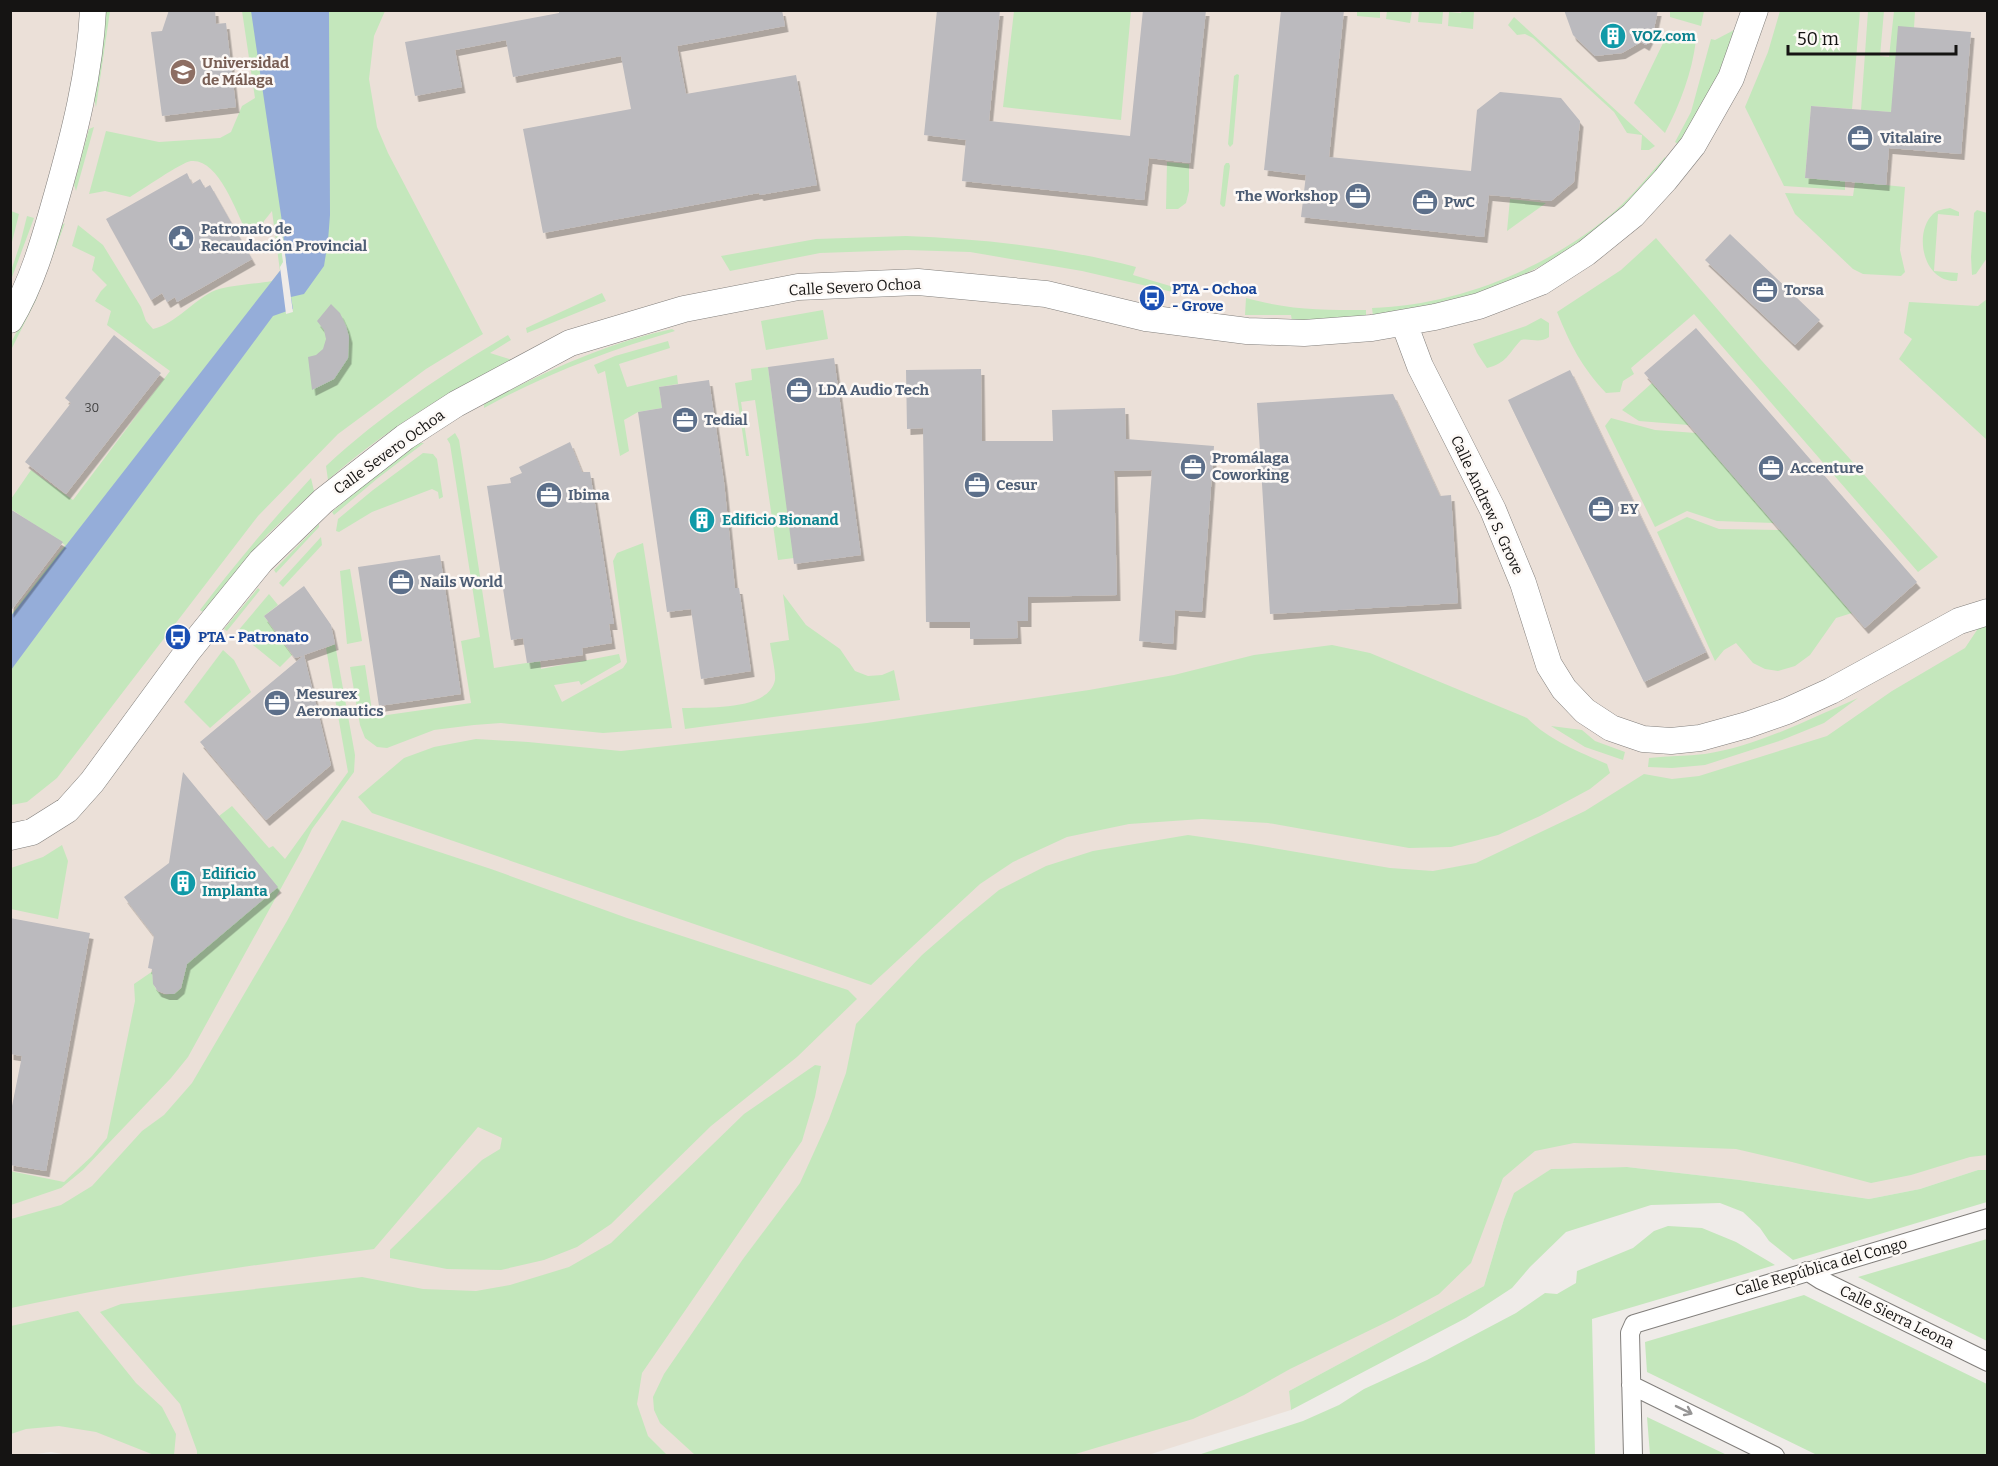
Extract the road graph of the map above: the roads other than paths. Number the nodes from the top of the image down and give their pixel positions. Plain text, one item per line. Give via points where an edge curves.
1 (93, 10) edge
2 (1755, 10) edge
3 (10, 320) edge
4 (1404, 323) junction
5 (1988, 612) edge
6 (10, 837) edge
7 (1988, 1218) edge
8 (1807, 1271) junction
9 (1988, 1362) edge
10 (1630, 1385) junction
11 (1633, 1455) edge
12 (1775, 1455) edge

1 - 3 street via 73,138 42,248
2 - 4 street, Calle Severo Ochoa via 1731,78 1693,145 1633,215 1586,253 1540,282 1479,306
4 - 5 street, Calle Andrew S. Grove via 1420,366 1492,510 1523,583 1549,664 1564,689 1585,711 1611,728 1643,739 1671,741 1700,738 1747,725 1805,703 1959,621
4 - 6 street, Calle Severo Ochoa via 1304,333 1247,332 1146,318 1046,294 918,282 798,287 684,309 570,343 456,404 405,437 323,501 261,561 67,810 32,832
7 - 8 street, Calle República del Congo
8 - 9 street, Calle Sierra Leona
8 - 10 street, Calle República del Congo via 1634,1324 1630,1333
10 - 11 street, Calle República del Congo
10 -> 12 street

